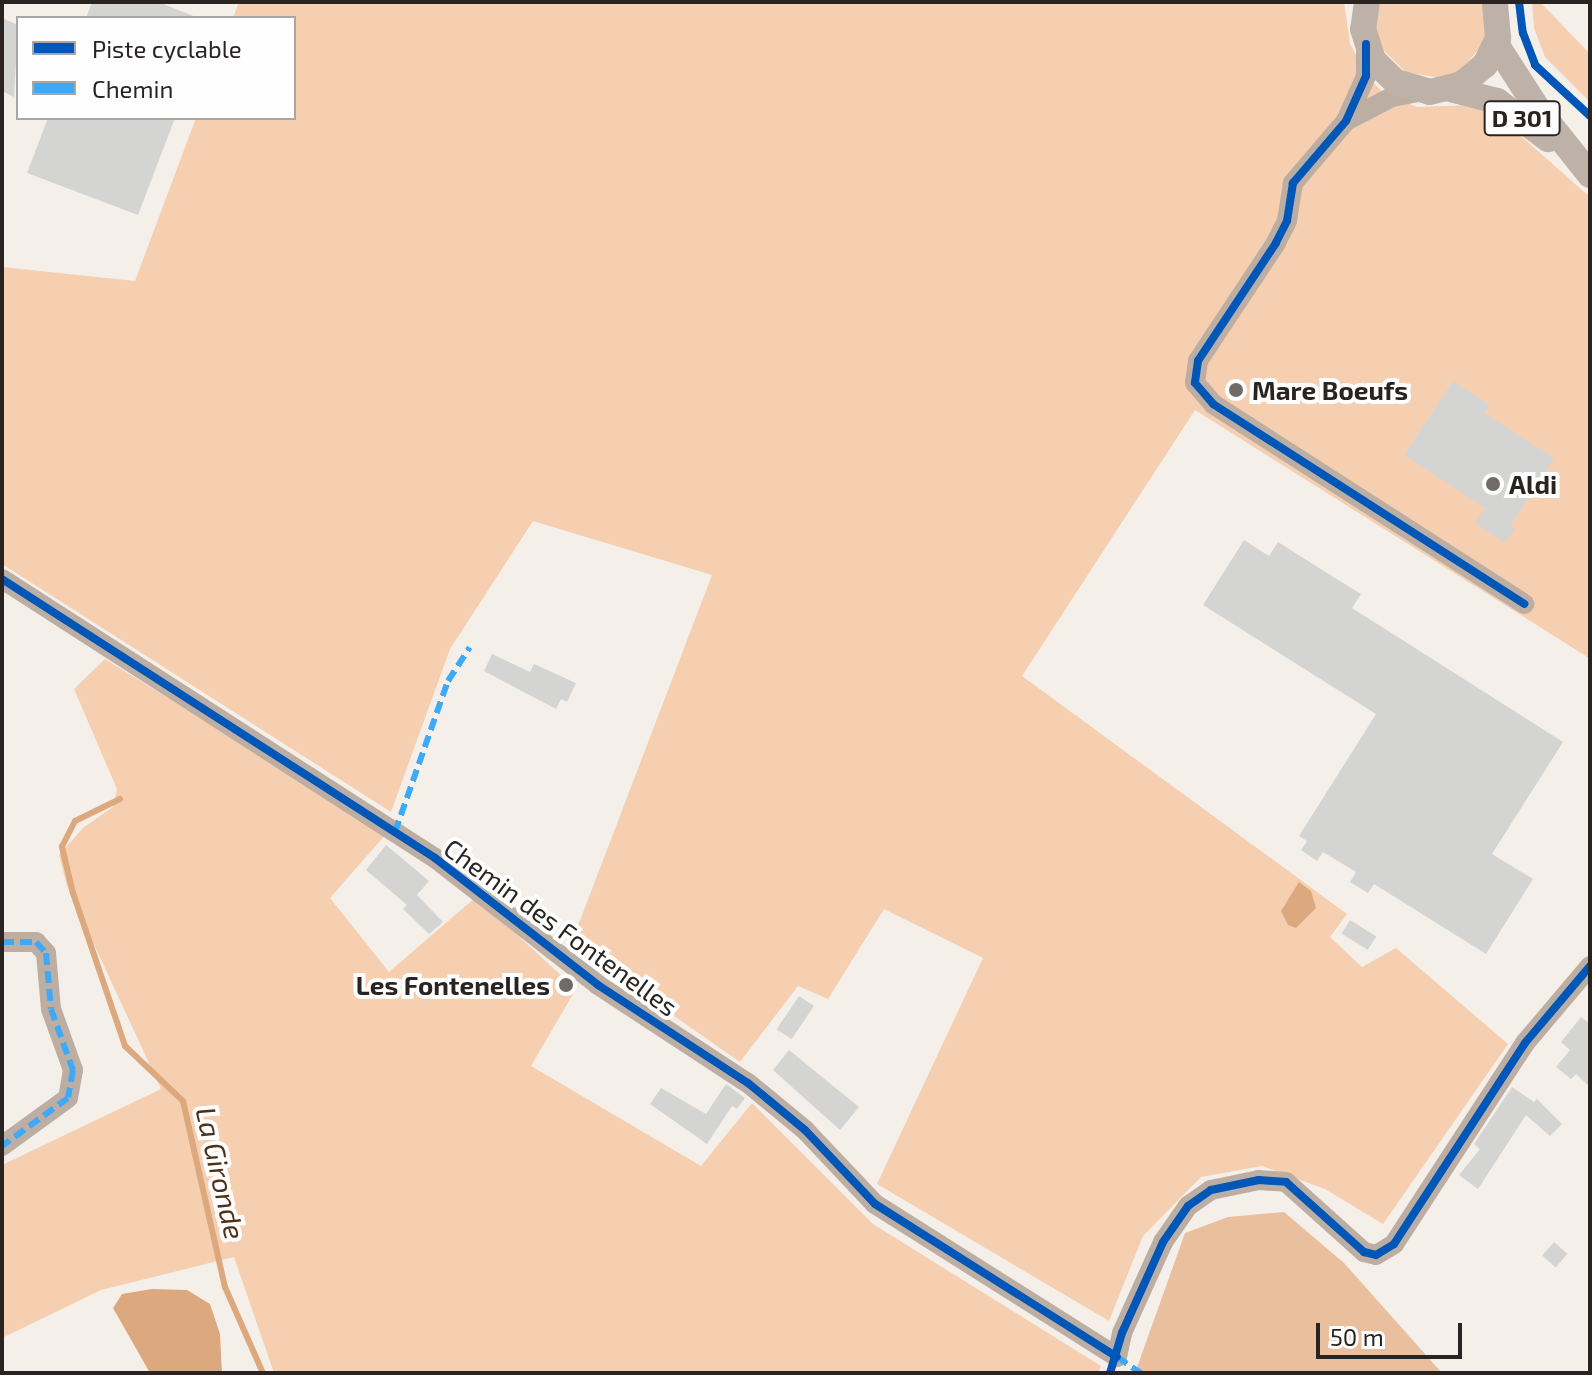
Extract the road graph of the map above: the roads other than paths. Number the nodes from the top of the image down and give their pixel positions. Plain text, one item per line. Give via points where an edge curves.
1 (1366, 2) edge
2 (1497, 4) edge
3 (1366, 44) junction
4 (1496, 44) junction
5 (1450, 89) junction
6 (1422, 91) junction
7 (1346, 121) junction
8 (1587, 171) edge
9 (2, 579) edge
10 (1524, 604) dead end
11 (2, 942) edge
12 (1590, 966) edge
13 (2, 1146) edge

1 - 3 main road
2 - 4 main road
3 - 6 main road via 1389,78
3 - 7 street via 1366,76
4 - 5 main road via 1478,74
4 - 8 main road, D 301
5 - 6 main road
5 - 8 main road, D 301 via 1497,101
6 - 7 street via 1392,97
7 - 10 street via 1293,183 1287,221 1198,361 1195,383 1213,404
9 - 12 street, Chemin des Fontenelles via 457,873 598,985 748,1083 805,1130 875,1204 1117,1357 1122,1333 1163,1242 1188,1206 1211,1190 1259,1180 1286,1182 1364,1252 1376,1255 1394,1244 1525,1043
11 - 13 street via 36,942 46,953 51,1009 73,1070 68,1098

